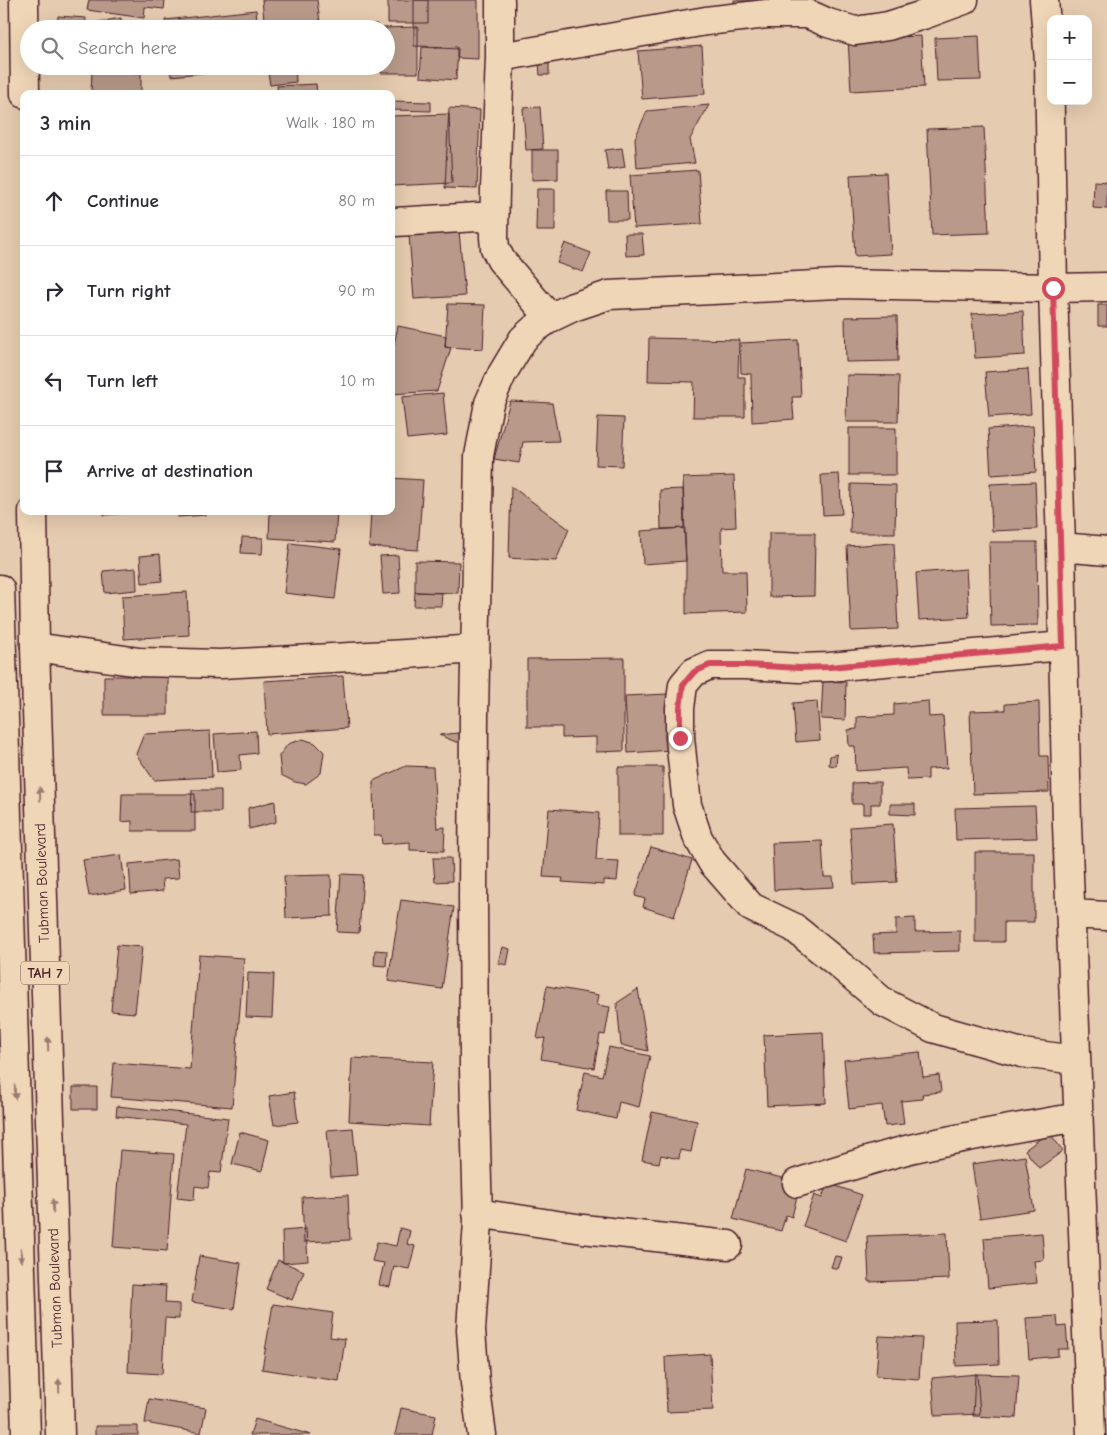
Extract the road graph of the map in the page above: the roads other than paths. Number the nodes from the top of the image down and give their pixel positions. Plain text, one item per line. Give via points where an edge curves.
1 (24, 0) edge
2 (500, 0) edge
3 (964, 0) edge
4 (1044, 0) edge
5 (24, 20) edge
6 (500, 57) junction
7 (25, 75) edge
8 (25, 90) edge
9 (494, 216) junction
10 (395, 222) dead end
11 (1107, 287) edge
12 (1053, 288) junction
13 (550, 318) junction
14 (32, 515) edge
15 (1061, 547) junction
16 (1107, 551) edge
17 (0, 589) edge
18 (1063, 646) junction
19 (35, 647) junction
20 (475, 649) junction
21 (2, 743) edge
22 (1070, 914) junction
23 (1107, 916) edge
24 (1076, 1060) junction
25 (1078, 1117) junction
26 (797, 1183) dead end
27 (477, 1213) junction
28 (728, 1245) dead end
29 (26, 1435) edge
30 (60, 1435) edge
31 (482, 1435) edge
32 (1090, 1435) edge

1 - 5 main road
2 - 6 main road
3 - 6 main road via 888,26 855,31 808,14 767,14 706,21
4 - 12 main road via 1049,61
6 - 9 main road
7 - 8 main road
9 - 10 main road
9 - 13 main road via 495,248 501,260
11 - 12 main road
12 - 13 main road via 837,284 609,295
12 - 15 main road
13 - 20 main road via 523,339 489,403 478,456
14 - 19 main road, Tubman Boulevard / TAH 7
15 - 16 main road
15 - 18 main road
17 - 21 main road, TAH 7
18 - 22 main road
18 - 24 main road via 829,667 710,665 694,672 683,685 680,738 687,804 698,838 712,862 751,906 793,927 883,1002 933,1028 1022,1053
19 - 20 main road via 139,662 221,664
30 -> 19 main road, Tubman Boulevard / TAH 7
20 - 27 main road via 473,906
21 -> 29 main road, TAH 7
22 - 23 main road
22 - 24 main road
24 - 25 main road
25 - 26 main road via 911,1149
25 - 32 main road
27 - 28 main road
27 - 31 main road via 471,1330

